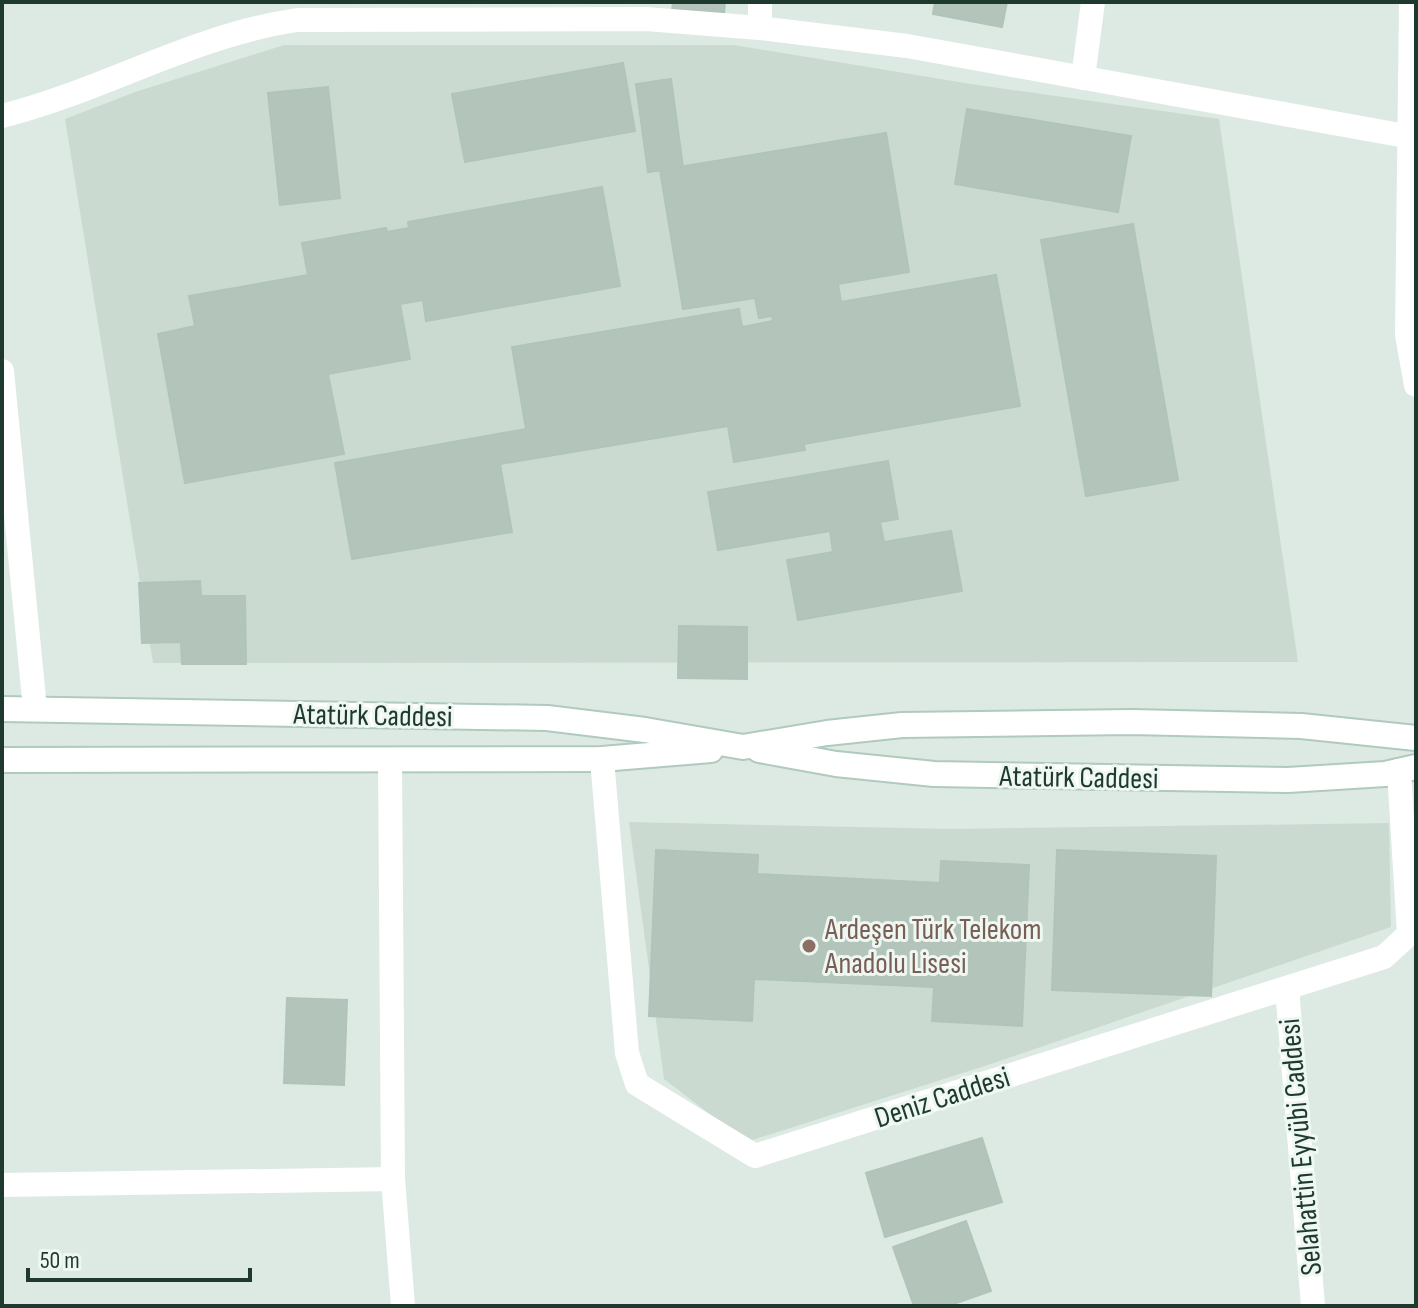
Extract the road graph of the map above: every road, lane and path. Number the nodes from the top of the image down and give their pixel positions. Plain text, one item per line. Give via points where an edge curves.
1 (760, 2) edge
2 (1093, 2) edge
3 (1411, 2) edge
4 (295, 11) edge
5 (760, 28) junction
6 (1083, 78) junction
7 (2, 116) edge
8 (1411, 137) junction
9 (2, 371) edge
10 (1416, 385) edge
11 (2, 709) edge
12 (35, 709) junction
13 (1416, 738) edge
14 (743, 747) junction
15 (602, 759) junction
16 (2, 760) edge
17 (390, 760) junction
18 (1408, 769) edge
19 (1287, 988) junction
20 (393, 1179) junction
21 (2, 1185) edge
22 (403, 1306) edge
23 (1313, 1306) edge

1 - 5 street
2 - 6 street
3 - 8 street
4 - 5 street via 646,19
4 - 7 street
5 - 6 street via 907,46
6 - 8 street
8 - 10 street via 1407,335
9 - 12 street
11 - 12 street, Atatürk Caddesi
12 - 14 street, Atatürk Caddesi via 547,718
13 - 14 street, Atatürk Caddesi via 1301,726 902,725
14 - 15 street, Atatürk Caddesi
14 - 18 street, Atatürk Caddesi via 934,774 1288,780
15 - 17 street, Atatürk Caddesi
15 - 19 street, Deniz Caddesi via 627,1053 637,1084 755,1156
16 - 17 street, Atatürk Caddesi
17 - 20 street
18 - 19 street, Deniz Caddesi via 1409,934 1384,957
19 - 23 street, Selahattin Eyyübi Caddesi
20 - 21 street
20 - 22 street

